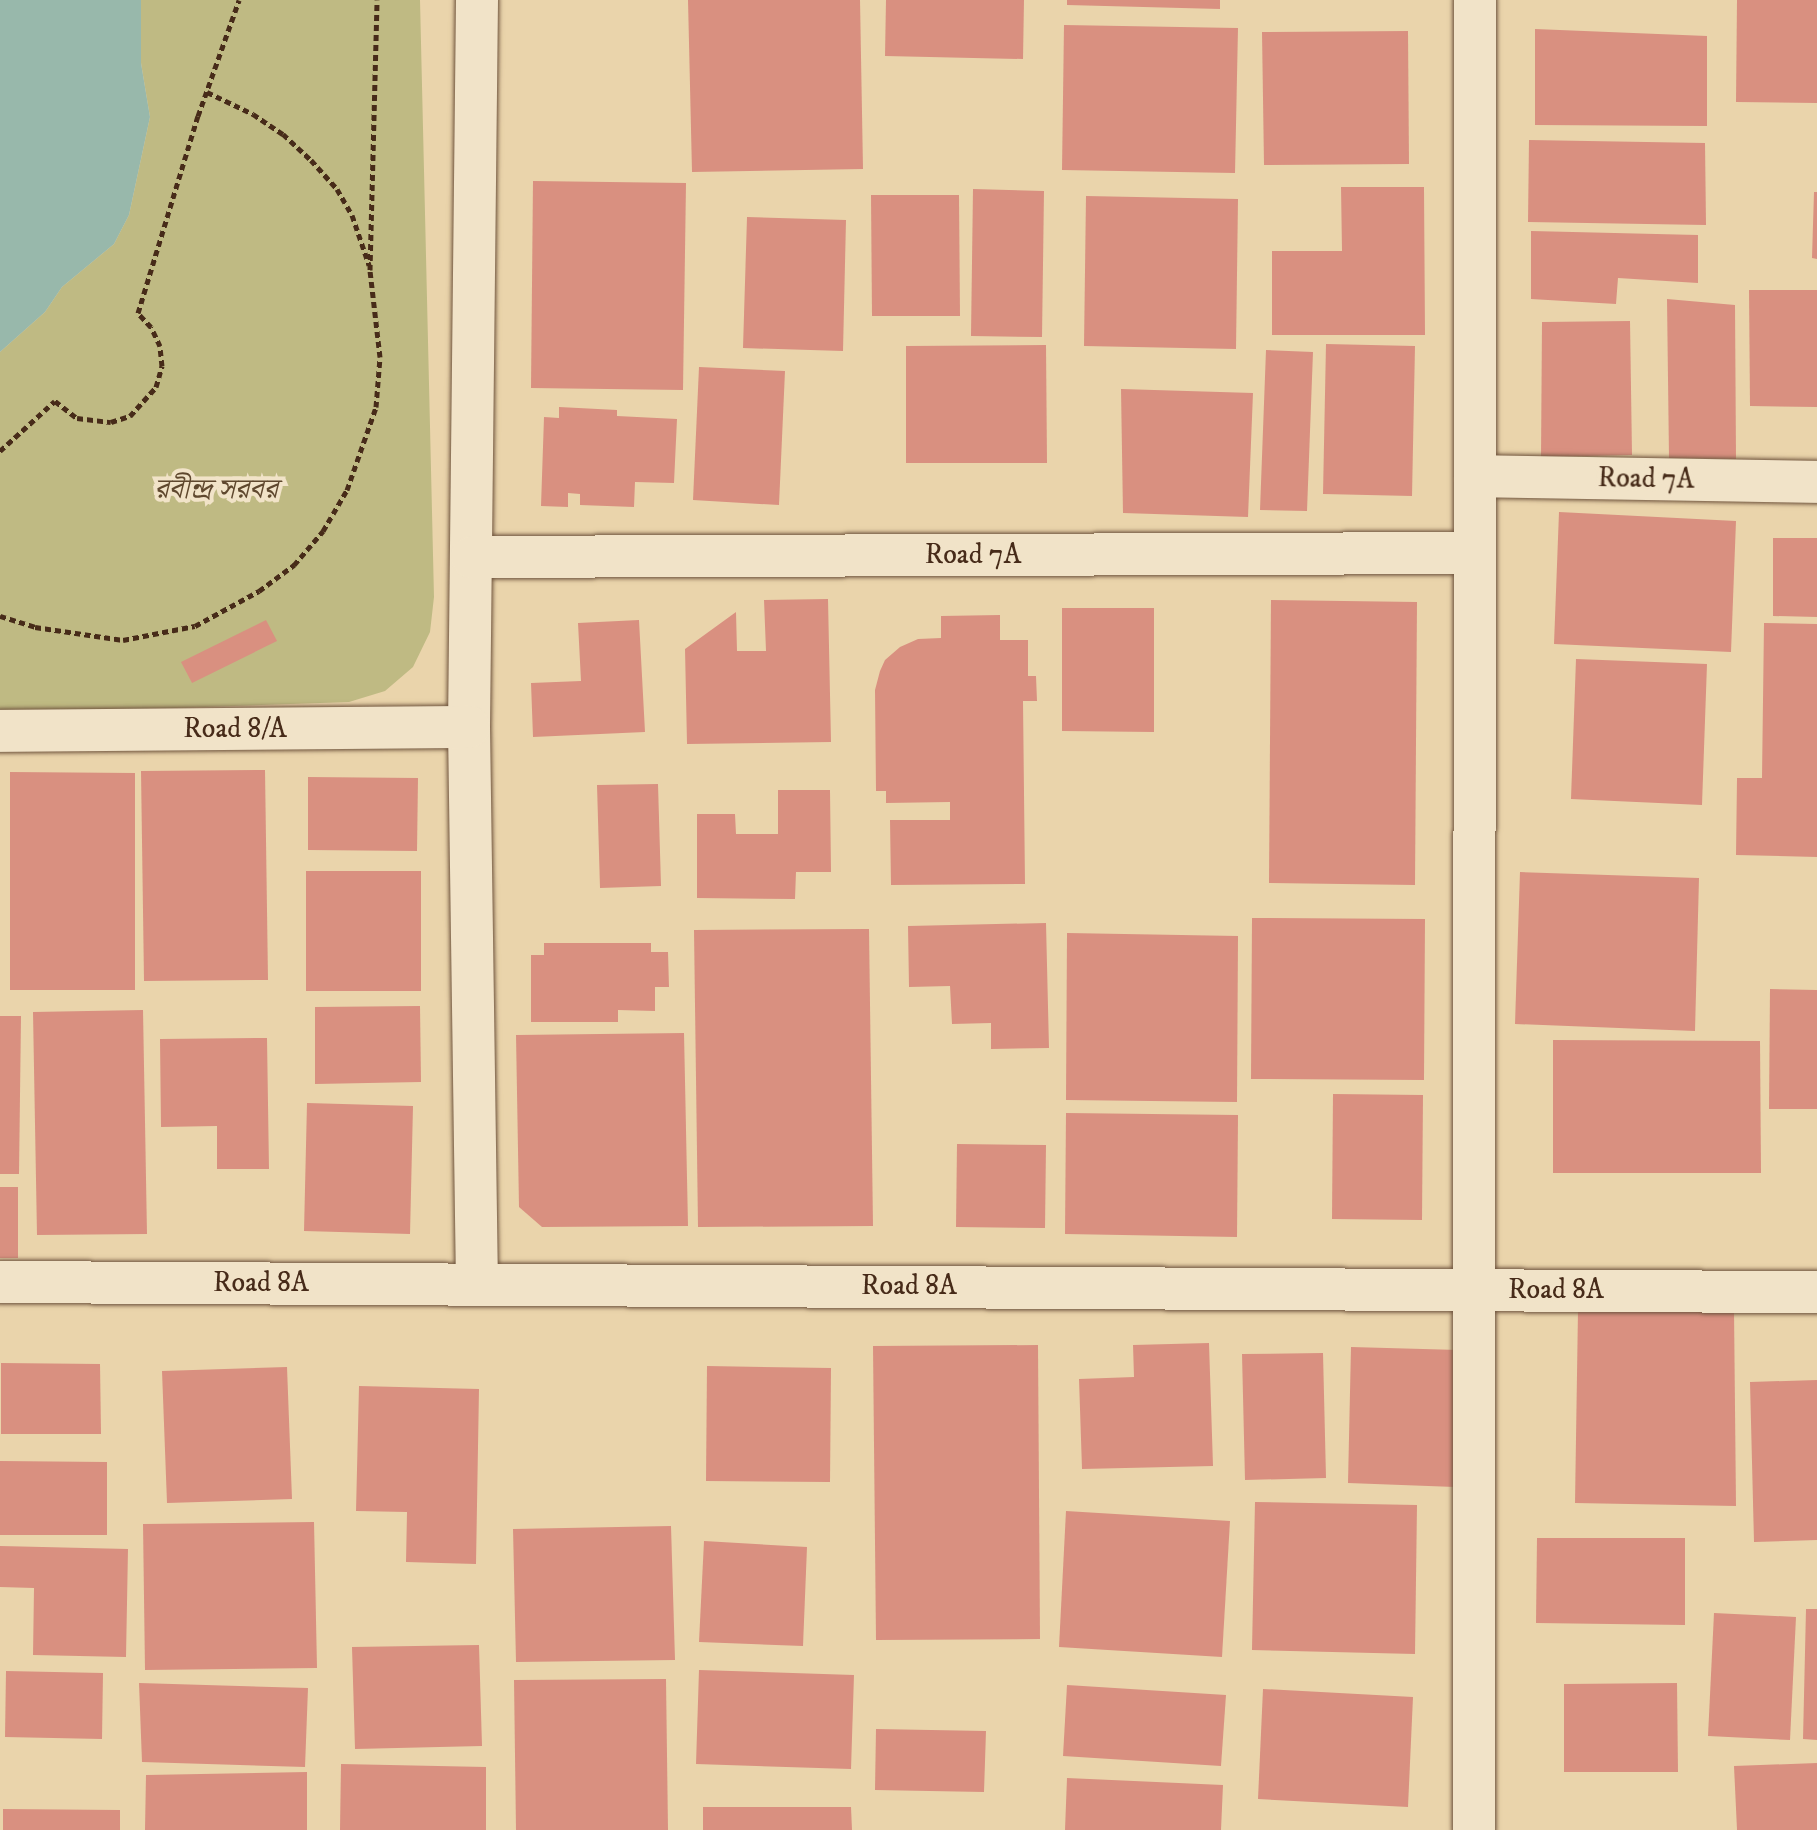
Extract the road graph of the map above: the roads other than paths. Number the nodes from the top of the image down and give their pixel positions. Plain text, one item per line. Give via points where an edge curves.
1 (477, 0) edge
2 (1475, 0) edge
3 (1475, 476) junction
4 (1817, 482) edge
5 (1474, 553) junction
6 (472, 557) junction
7 (469, 727) junction
8 (0, 731) edge
9 (0, 1282) edge
10 (477, 1284) junction
11 (1474, 1290) junction
12 (1817, 1292) edge
13 (1474, 1830) edge

1 - 6 street
2 - 3 street
3 - 4 street, Road 7A
3 - 5 street
5 - 6 street, Road 7A
5 - 11 street
6 - 7 street
7 - 8 street, Road 8/A
7 - 10 street
9 - 10 street, Road 8A
10 - 11 street, Road 8A
11 - 12 street, Road 8A
11 - 13 street

